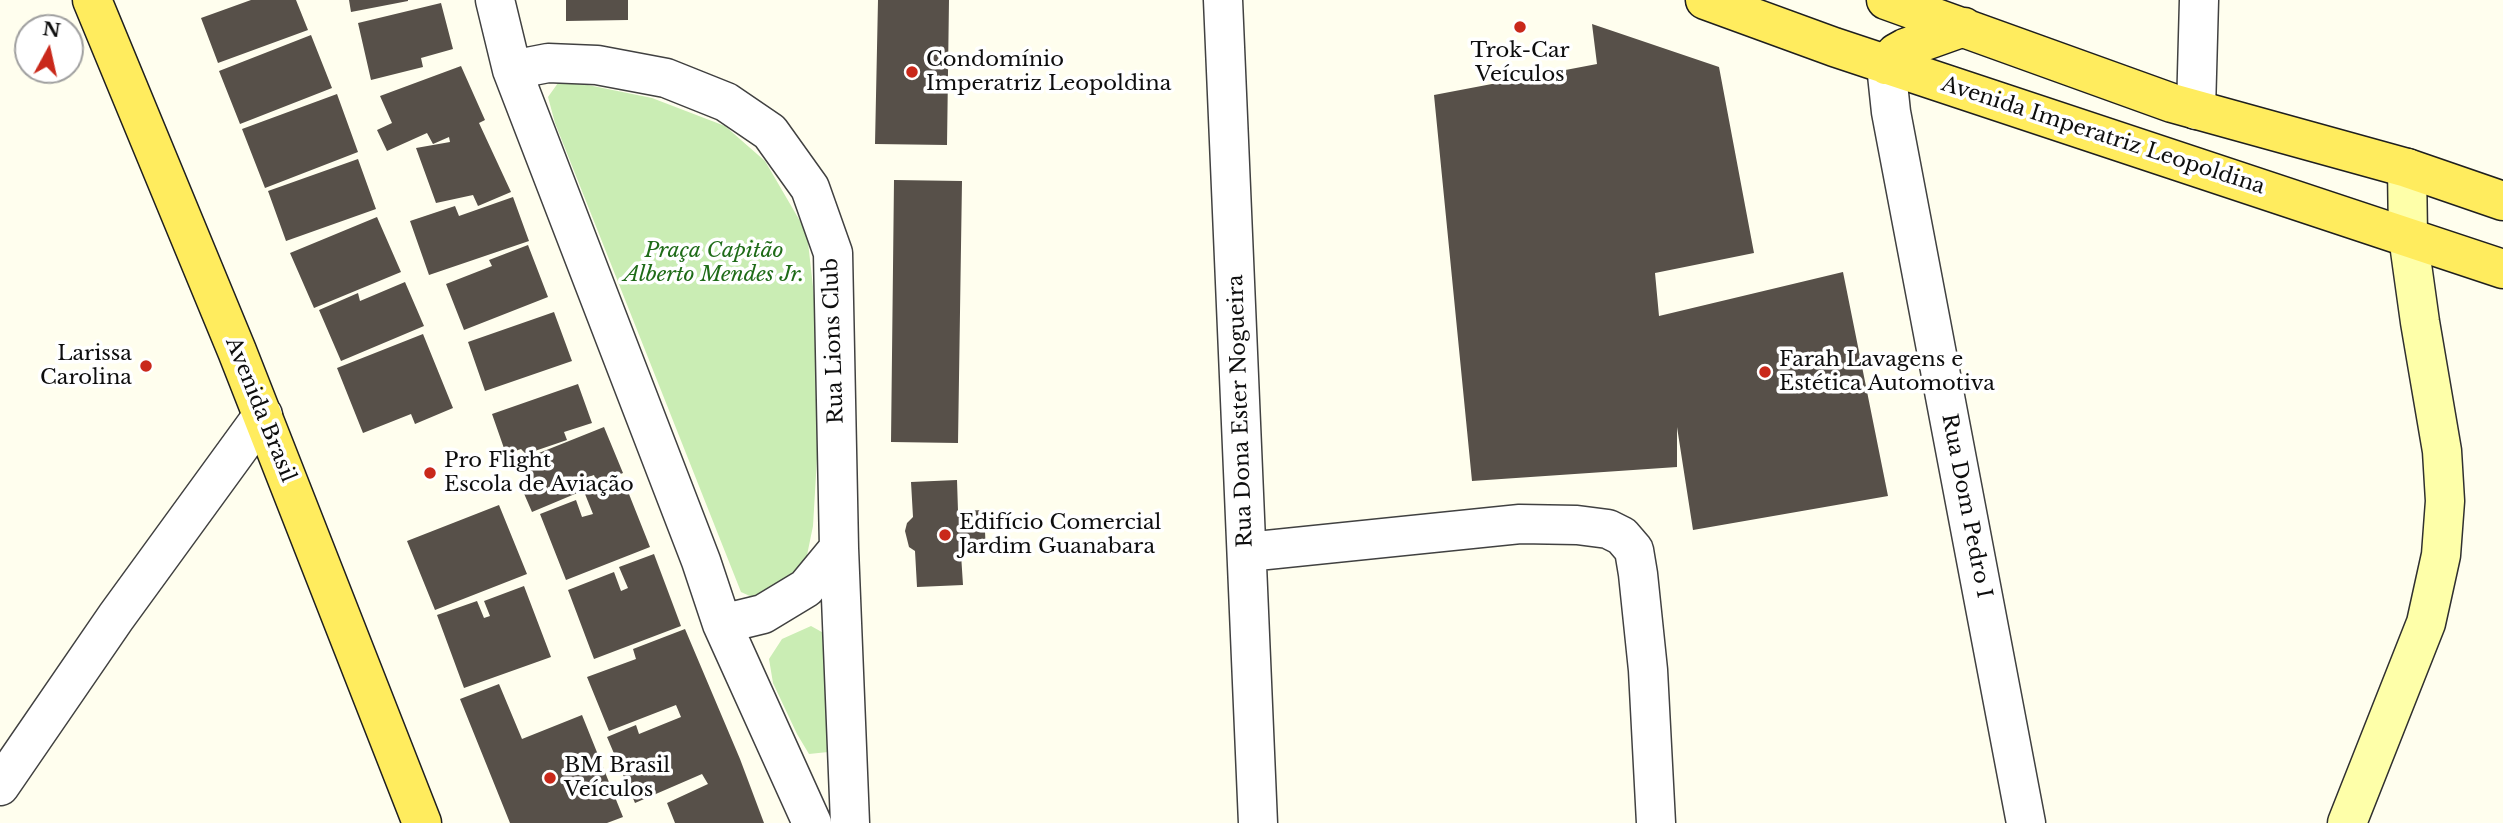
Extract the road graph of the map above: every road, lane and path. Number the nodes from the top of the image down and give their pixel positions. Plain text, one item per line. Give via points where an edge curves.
1 (92, 0) edge
2 (495, 0) edge
3 (1223, 0) edge
4 (1705, 0) edge
5 (1886, 0) edge
6 (2199, 0) edge
7 (1964, 27) junction
8 (1886, 65) junction
9 (512, 70) junction
10 (2196, 110) junction
11 (2407, 168) junction
12 (2503, 201) edge
13 (2408, 236) junction
14 (2503, 269) edge
15 (263, 415) junction
16 (839, 548) junction
17 (1247, 552) junction
18 (722, 624) junction
19 (0, 786) edge
20 (422, 823) edge
21 (812, 823) edge
22 (850, 823) edge
23 (1258, 823) edge
24 (1656, 823) edge
25 (2026, 823) edge
26 (2347, 823) edge

1 - 15 main road, Avenida Brasil
2 - 9 street
3 - 17 street, Rua Dona Ester Nogueira
4 - 8 main road, Avenida Imperatriz Leopoldina
5 - 7 main road
6 - 10 street
7 - 8 main road via 1905,48
7 - 10 main road
8 - 13 main road, Avenida Imperatriz Leopoldina
8 - 25 street, Rua Dom Pedro I
9 - 16 street, Rua Lions Club via 548,63 597,65 666,78 714,97 770,132 810,188 834,253
9 - 18 street
10 - 11 main road
11 - 12 main road
11 - 13 main road
13 - 14 main road, Avenida Imperatriz Leopoldina
13 - 26 main road via 2442,450 2441,555 2426,623
15 - 19 street
15 - 20 main road, Avenida Brasil
16 - 18 street via 806,588 763,614
16 - 22 street, Rua Lions Club
17 - 23 street, Rua Dona Ester Nogueira
17 - 24 street via 1520,524 1577,525 1622,536 1634,550 1638,574
18 - 21 street

